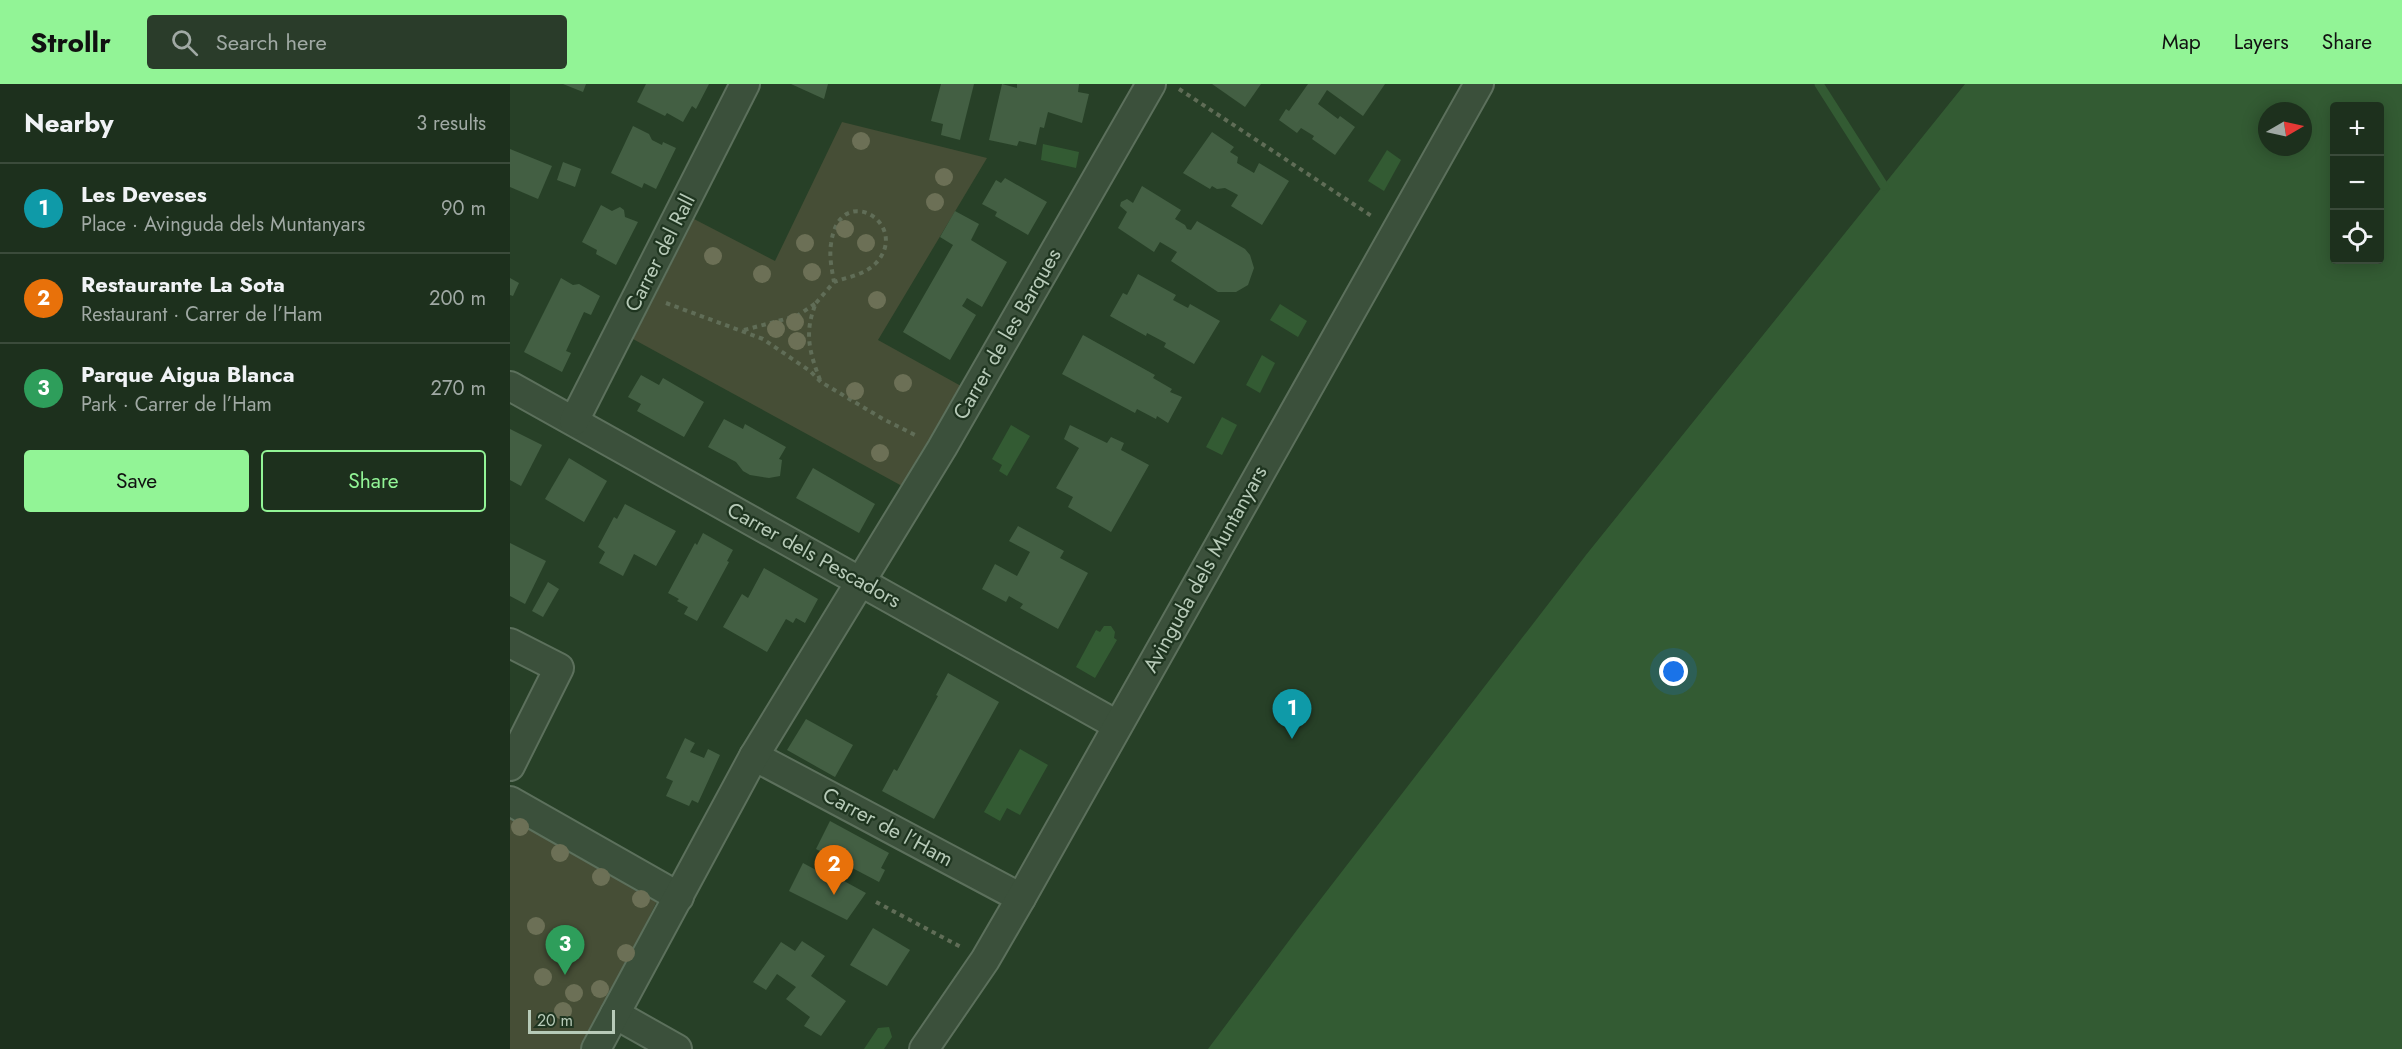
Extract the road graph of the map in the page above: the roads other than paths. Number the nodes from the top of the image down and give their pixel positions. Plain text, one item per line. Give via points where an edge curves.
1 (745, 84) edge
2 (1151, 84) edge
3 (1479, 84) edge
4 (510, 386) edge
5 (574, 422) junction
6 (861, 582) junction
7 (510, 643) edge
8 (1117, 725) junction
9 (754, 756) junction
10 (510, 766) edge
11 (510, 801) edge
12 (679, 897) junction
13 (1021, 898) junction
14 (615, 1014) junction
15 (596, 1049) edge
16 (677, 1049) edge
17 (924, 1049) edge

1 - 5 street, Carrer del Rall
2 - 6 street, Carrer de les Barques
3 - 8 street, Avinguda dels Muntanyars
4 - 5 street, Carrer dels Pescadors
5 - 6 street, Carrer dels Pescadors
6 - 8 street, Carrer dels Pescadors
6 - 9 street
7 - 10 street via 559,668
8 - 13 street, Avinguda dels Muntanyars
9 - 12 street
9 - 13 street, Carrer de l’Ham
11 - 12 street
12 - 14 street
13 - 17 street, Avinguda dels Muntanyars via 985,960
14 - 15 street
14 - 16 street

